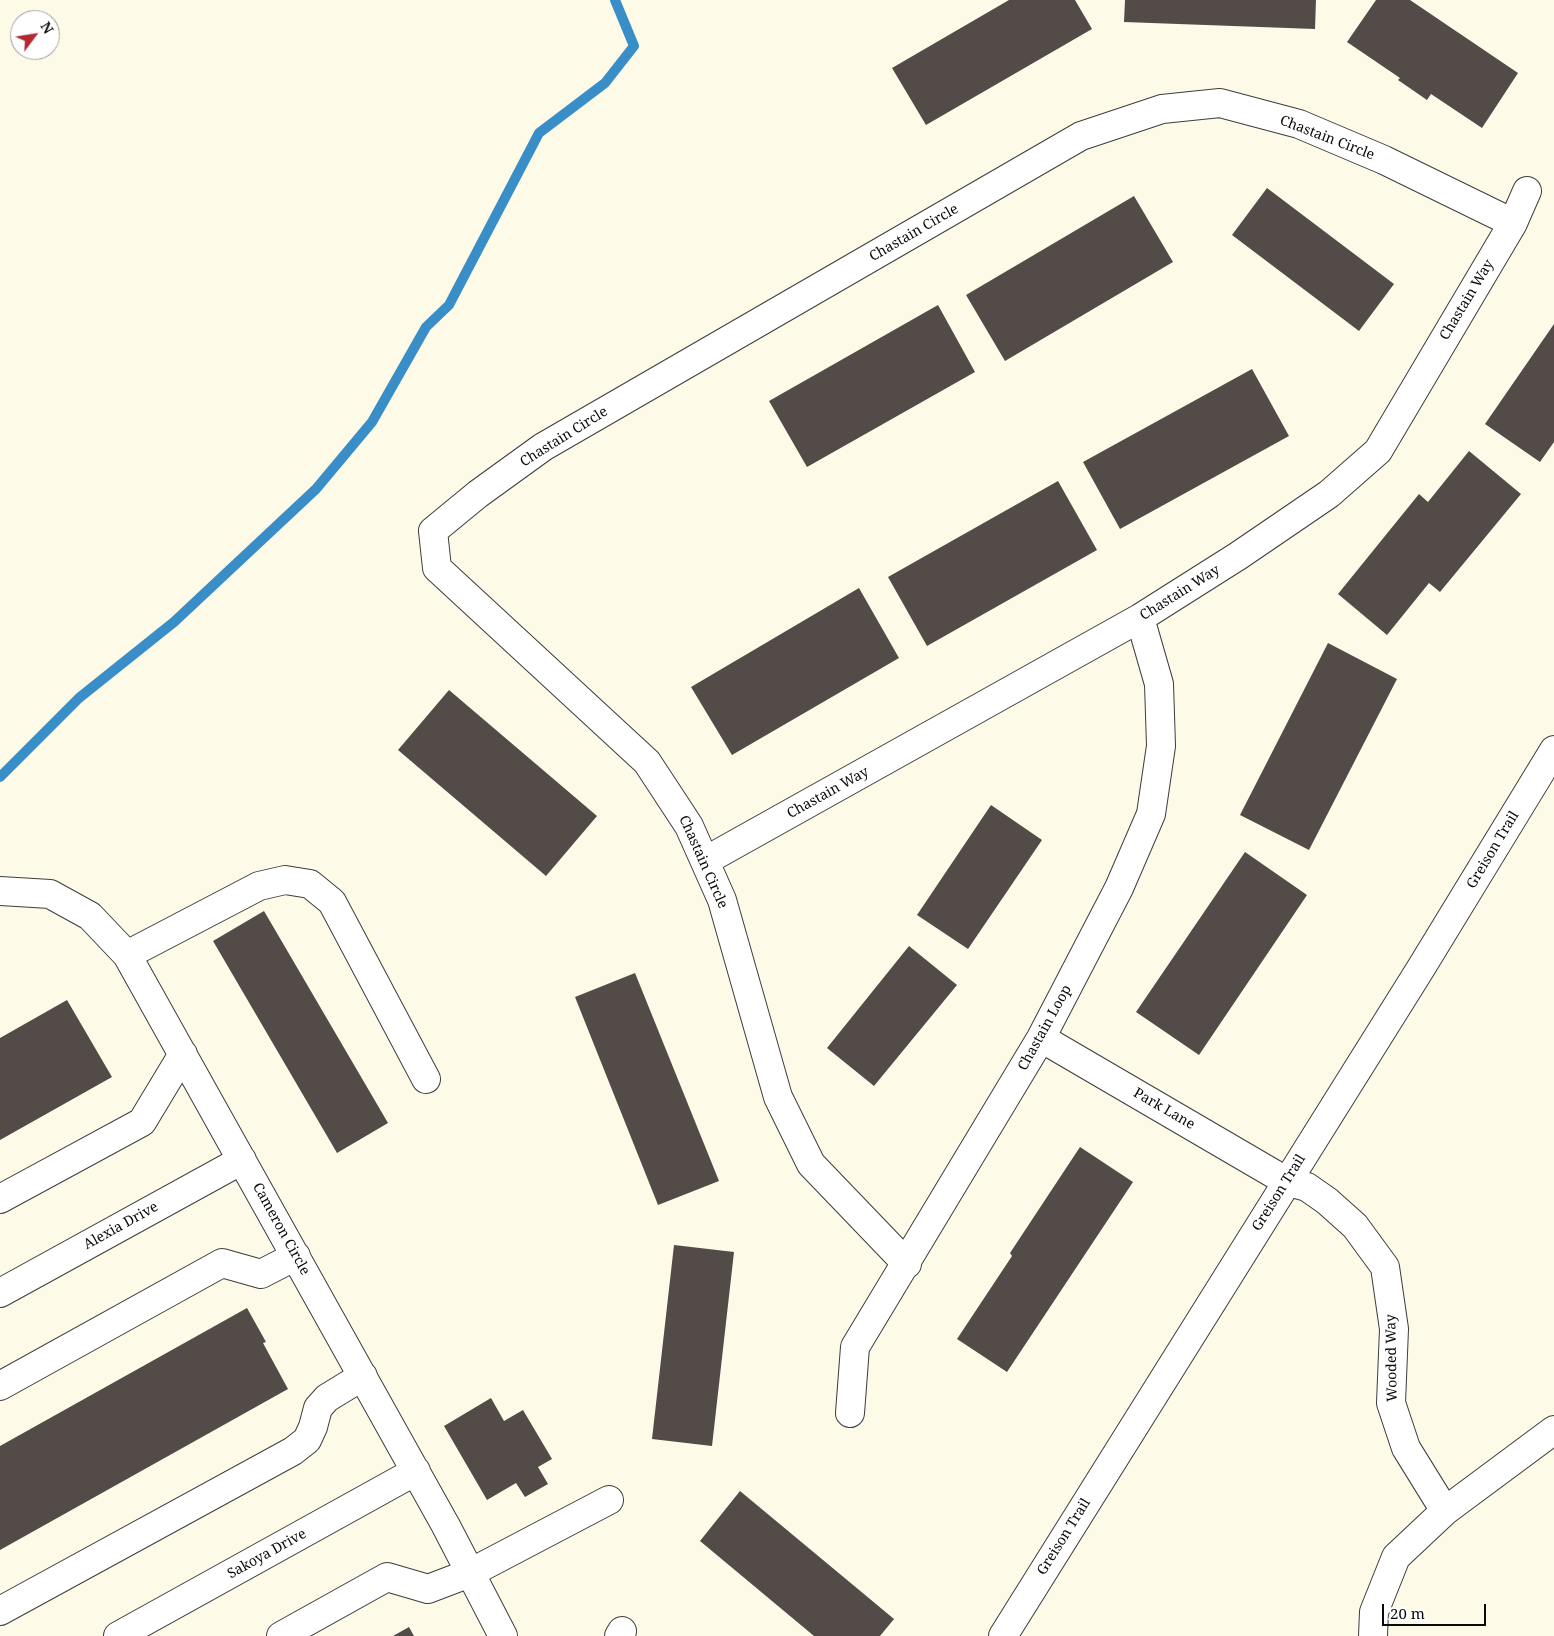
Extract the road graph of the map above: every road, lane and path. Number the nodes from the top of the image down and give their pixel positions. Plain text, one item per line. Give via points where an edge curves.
1 (1527, 190) dead end
2 (1513, 223) junction
3 (1140, 618) junction
4 (1554, 750) edge
5 (706, 861) junction
6 (0, 891) edge
7 (127, 955) junction
8 (1041, 1038) junction
9 (183, 1054) junction
10 (426, 1079) dead end
11 (242, 1160) junction
12 (1286, 1181) junction
13 (0, 1199) edge
14 (296, 1256) junction
15 (907, 1264) junction
16 (0, 1293) edge
17 (363, 1376) junction
18 (0, 1386) edge
19 (850, 1413) dead end
20 (1554, 1430) edge
21 (416, 1471) junction
22 (609, 1500) dead end
23 (1445, 1510) junction
24 (470, 1573) junction
25 (0, 1610) edge
26 (118, 1636) edge
27 (281, 1636) edge
28 (503, 1636) edge
29 (1003, 1636) edge
30 (1373, 1636) edge

1 - 2 street, Chastain Way
2 - 3 street, Chastain Way via 1378,451 1330,494
2 - 5 street, Chastain Circle via 1384,160 1299,124 1220,103 1162,110 1081,136 543,447 478,494 434,531 437,568 647,762 690,826
3 - 5 street, Chastain Way
3 - 8 street, Chastain Loop via 1159,684 1161,746 1151,814 1119,888
4 - 12 street, Greison Trail
5 - 15 street, Chastain Circle via 722,900 778,1097 811,1164
6 - 7 street, Cameron Circle via 50,894 90,916
7 - 9 street, Cameron Circle
7 - 10 street via 259,886 285,880 310,884 332,902
8 - 12 street, Park Lane
8 - 15 street, Chastain Loop
9 - 11 street, Cameron Circle
9 - 13 street via 142,1122
11 - 14 street, Cameron Circle
11 - 16 street, Alexia Drive
12 - 23 street, Wooded Way via 1308,1187 1327,1201 1355,1226 1385,1267 1394,1330 1390,1403 1406,1448
12 - 29 street, Greison Trail
14 - 17 street, Cameron Circle
14 - 18 street via 261,1274 222,1263
15 - 19 street, Chastain Loop via 855,1347
17 - 21 street, Cameron Circle
17 - 25 street via 327,1398 318,1408 307,1440 293,1451
20 - 23 street
21 - 24 street, Cameron Circle
21 - 26 street, Sakoya Drive
22 - 24 street
23 - 30 street via 1396,1557 1374,1612
24 - 27 street via 428,1590 387,1576
24 - 28 street, Cameron Circle

